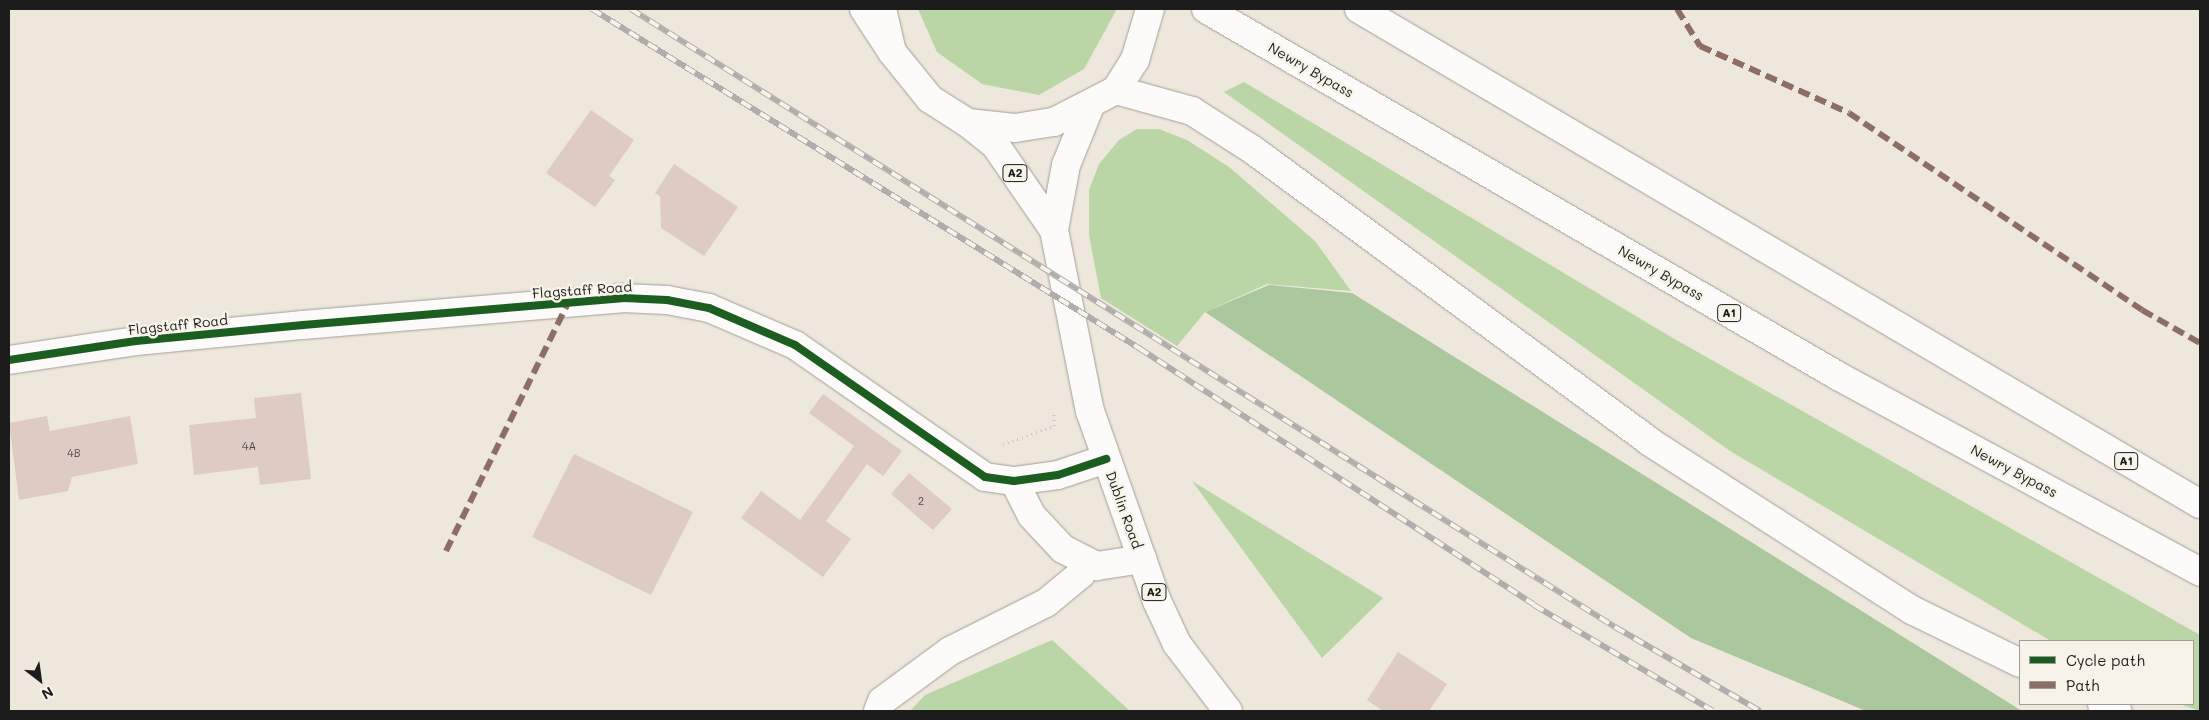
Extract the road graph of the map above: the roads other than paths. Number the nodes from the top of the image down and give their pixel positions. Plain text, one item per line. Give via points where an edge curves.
1 (864, 9) edge
2 (882, 9) edge
3 (1150, 9) edge
4 (1206, 9) edge
5 (1359, 9) edge
6 (892, 52) junction
7 (1116, 90) junction
8 (1090, 106) junction
9 (968, 123) junction
10 (1054, 230) junction
11 (9, 360) edge
12 (1106, 459) junction
13 (1014, 482) junction
14 (2200, 504) edge
15 (1142, 559) junction
16 (1086, 563) junction
17 (2200, 572) edge
18 (2019, 663) edge
19 (2104, 705) edge
20 (878, 711) edge
21 (1228, 711) edge
22 (2117, 711) edge

1 - 6 main road
2 - 6 main road, A2
3 - 7 main road, A2 via 1135,60
4 - 17 main road, Newry Bypass / A1 via 1838,376
5 - 14 main road, A1
6 - 9 main road, A2 via 930,99
7 - 8 main road, A2
7 - 18 main road via 1192,110 1253,150 1650,442 1912,610
8 - 9 main road, A2 via 1054,122 1015,128
8 - 10 main road, A2 via 1066,165
9 - 10 main road, A2 via 996,146
10 - 12 main road, Dublin Road / A2 via 1090,411
11 - 13 main road, Flagstaff Road via 136,341 303,325 622,298 667,300 709,308 795,344 985,477
12 - 13 main road, Flagstaff Road via 1058,475
12 - 15 main road, Dublin Road / A2
13 - 16 main road via 1032,516 1063,549
15 - 16 main road via 1097,566
15 - 21 main road, Dublin Road / A2 via 1177,644
16 - 20 main road via 1080,574 1046,603 950,651 882,701
19 - 22 main road

